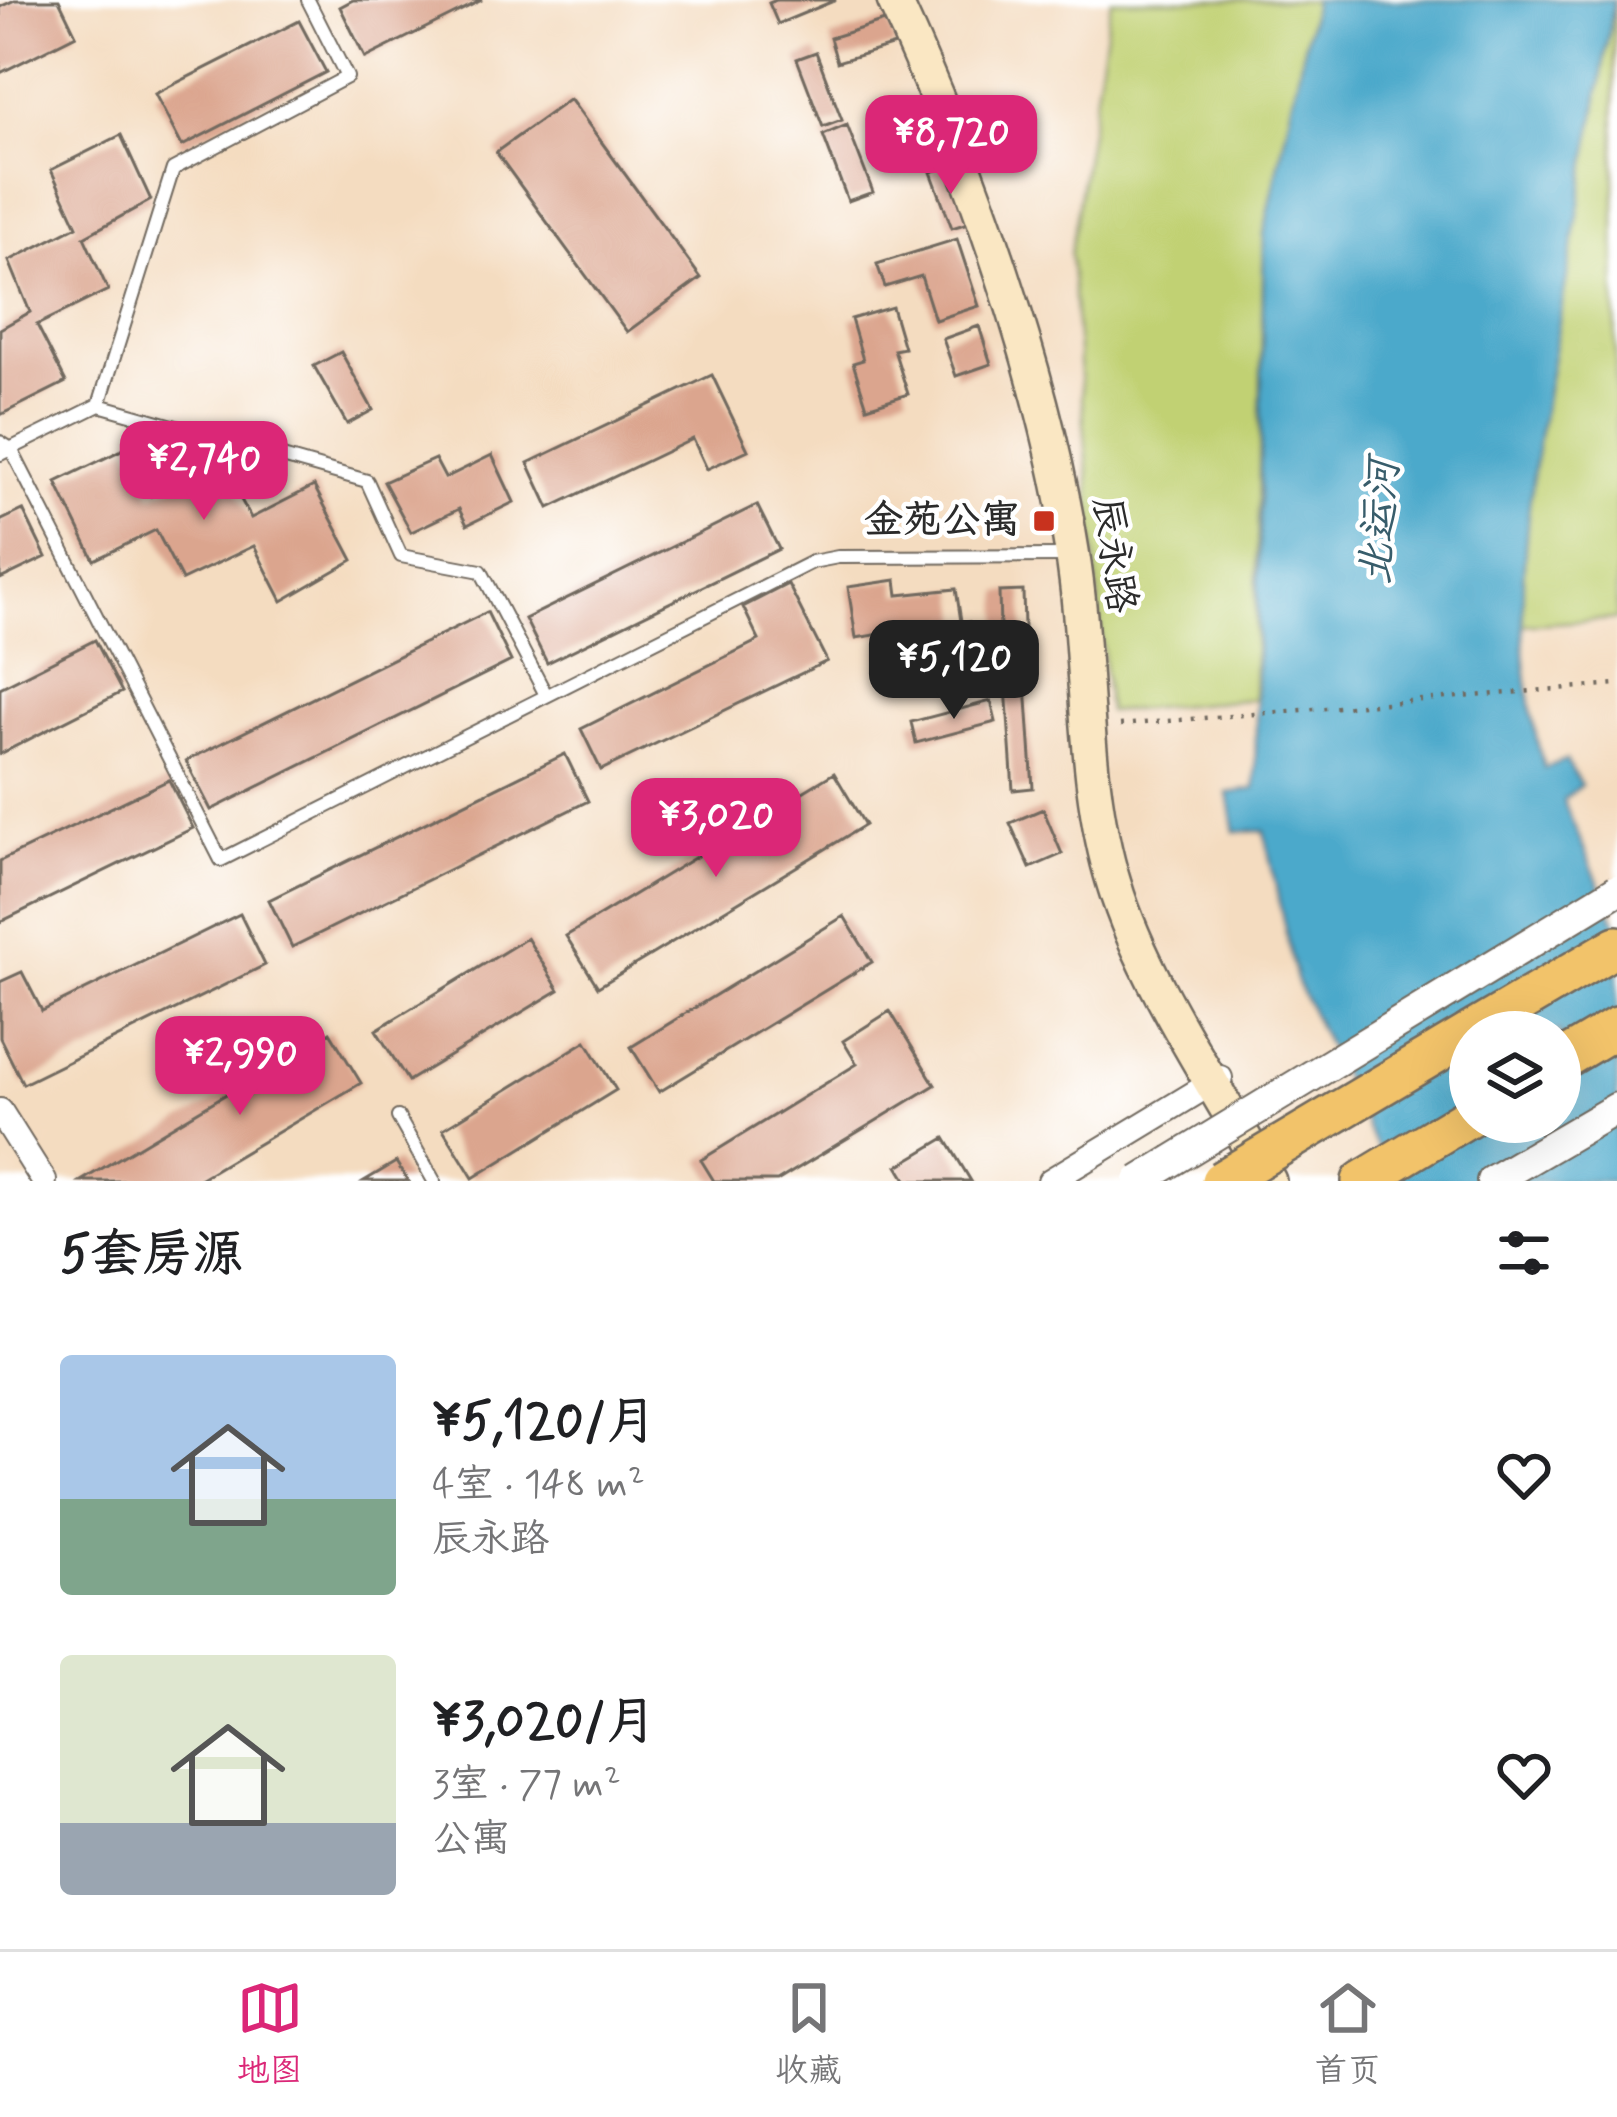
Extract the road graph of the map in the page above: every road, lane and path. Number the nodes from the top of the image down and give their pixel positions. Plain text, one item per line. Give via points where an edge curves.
1 (308, 0) edge
2 (894, 0) edge
3 (905, 0) edge
4 (99, 405) junction
5 (4, 448) edge
6 (1078, 557) junction
7 (1617, 684) edge
8 (546, 695) junction
9 (1098, 727) junction
10 (1617, 890) edge
11 (1617, 946) edge
12 (1507, 1011) edge
13 (1617, 1027) edge
14 (1449, 1045) edge
15 (1581, 1048) edge
16 (1207, 1078) junction
17 (1617, 1108) edge
18 (0, 1111) edge
19 (398, 1117) dead end
20 (1449, 1129) edge
21 (1052, 1180) edge
22 (44, 1181) edge
23 (434, 1181) edge
24 (1139, 1181) edge
25 (1220, 1181) edge
26 (1273, 1181) edge
27 (1362, 1181) edge
28 (1492, 1181) edge

1 - 4 lane via 347,77 173,169
2 - 6 main road, 辰永路 via 961,164 1039,396
3 - 6 main road, 辰永路 via 987,206 1048,395
4 - 5 lane
4 - 8 lane via 367,481 400,556 481,571
5 - 8 lane via 221,860
6 - 8 lane via 812,562
6 - 9 main road, 辰永路
6 - 16 main road, 辰永路 via 1112,878
7 - 9 path
9 - 16 main road, 辰永路 via 1124,892
10 - 24 street, bridge
11 - 12 highway
13 - 15 highway
14 - 25 highway, bridge
16 - 21 street
16 - 26 main road, 辰永路
17 - 28 street
18 - 22 street
19 - 23 lane
20 - 27 highway

